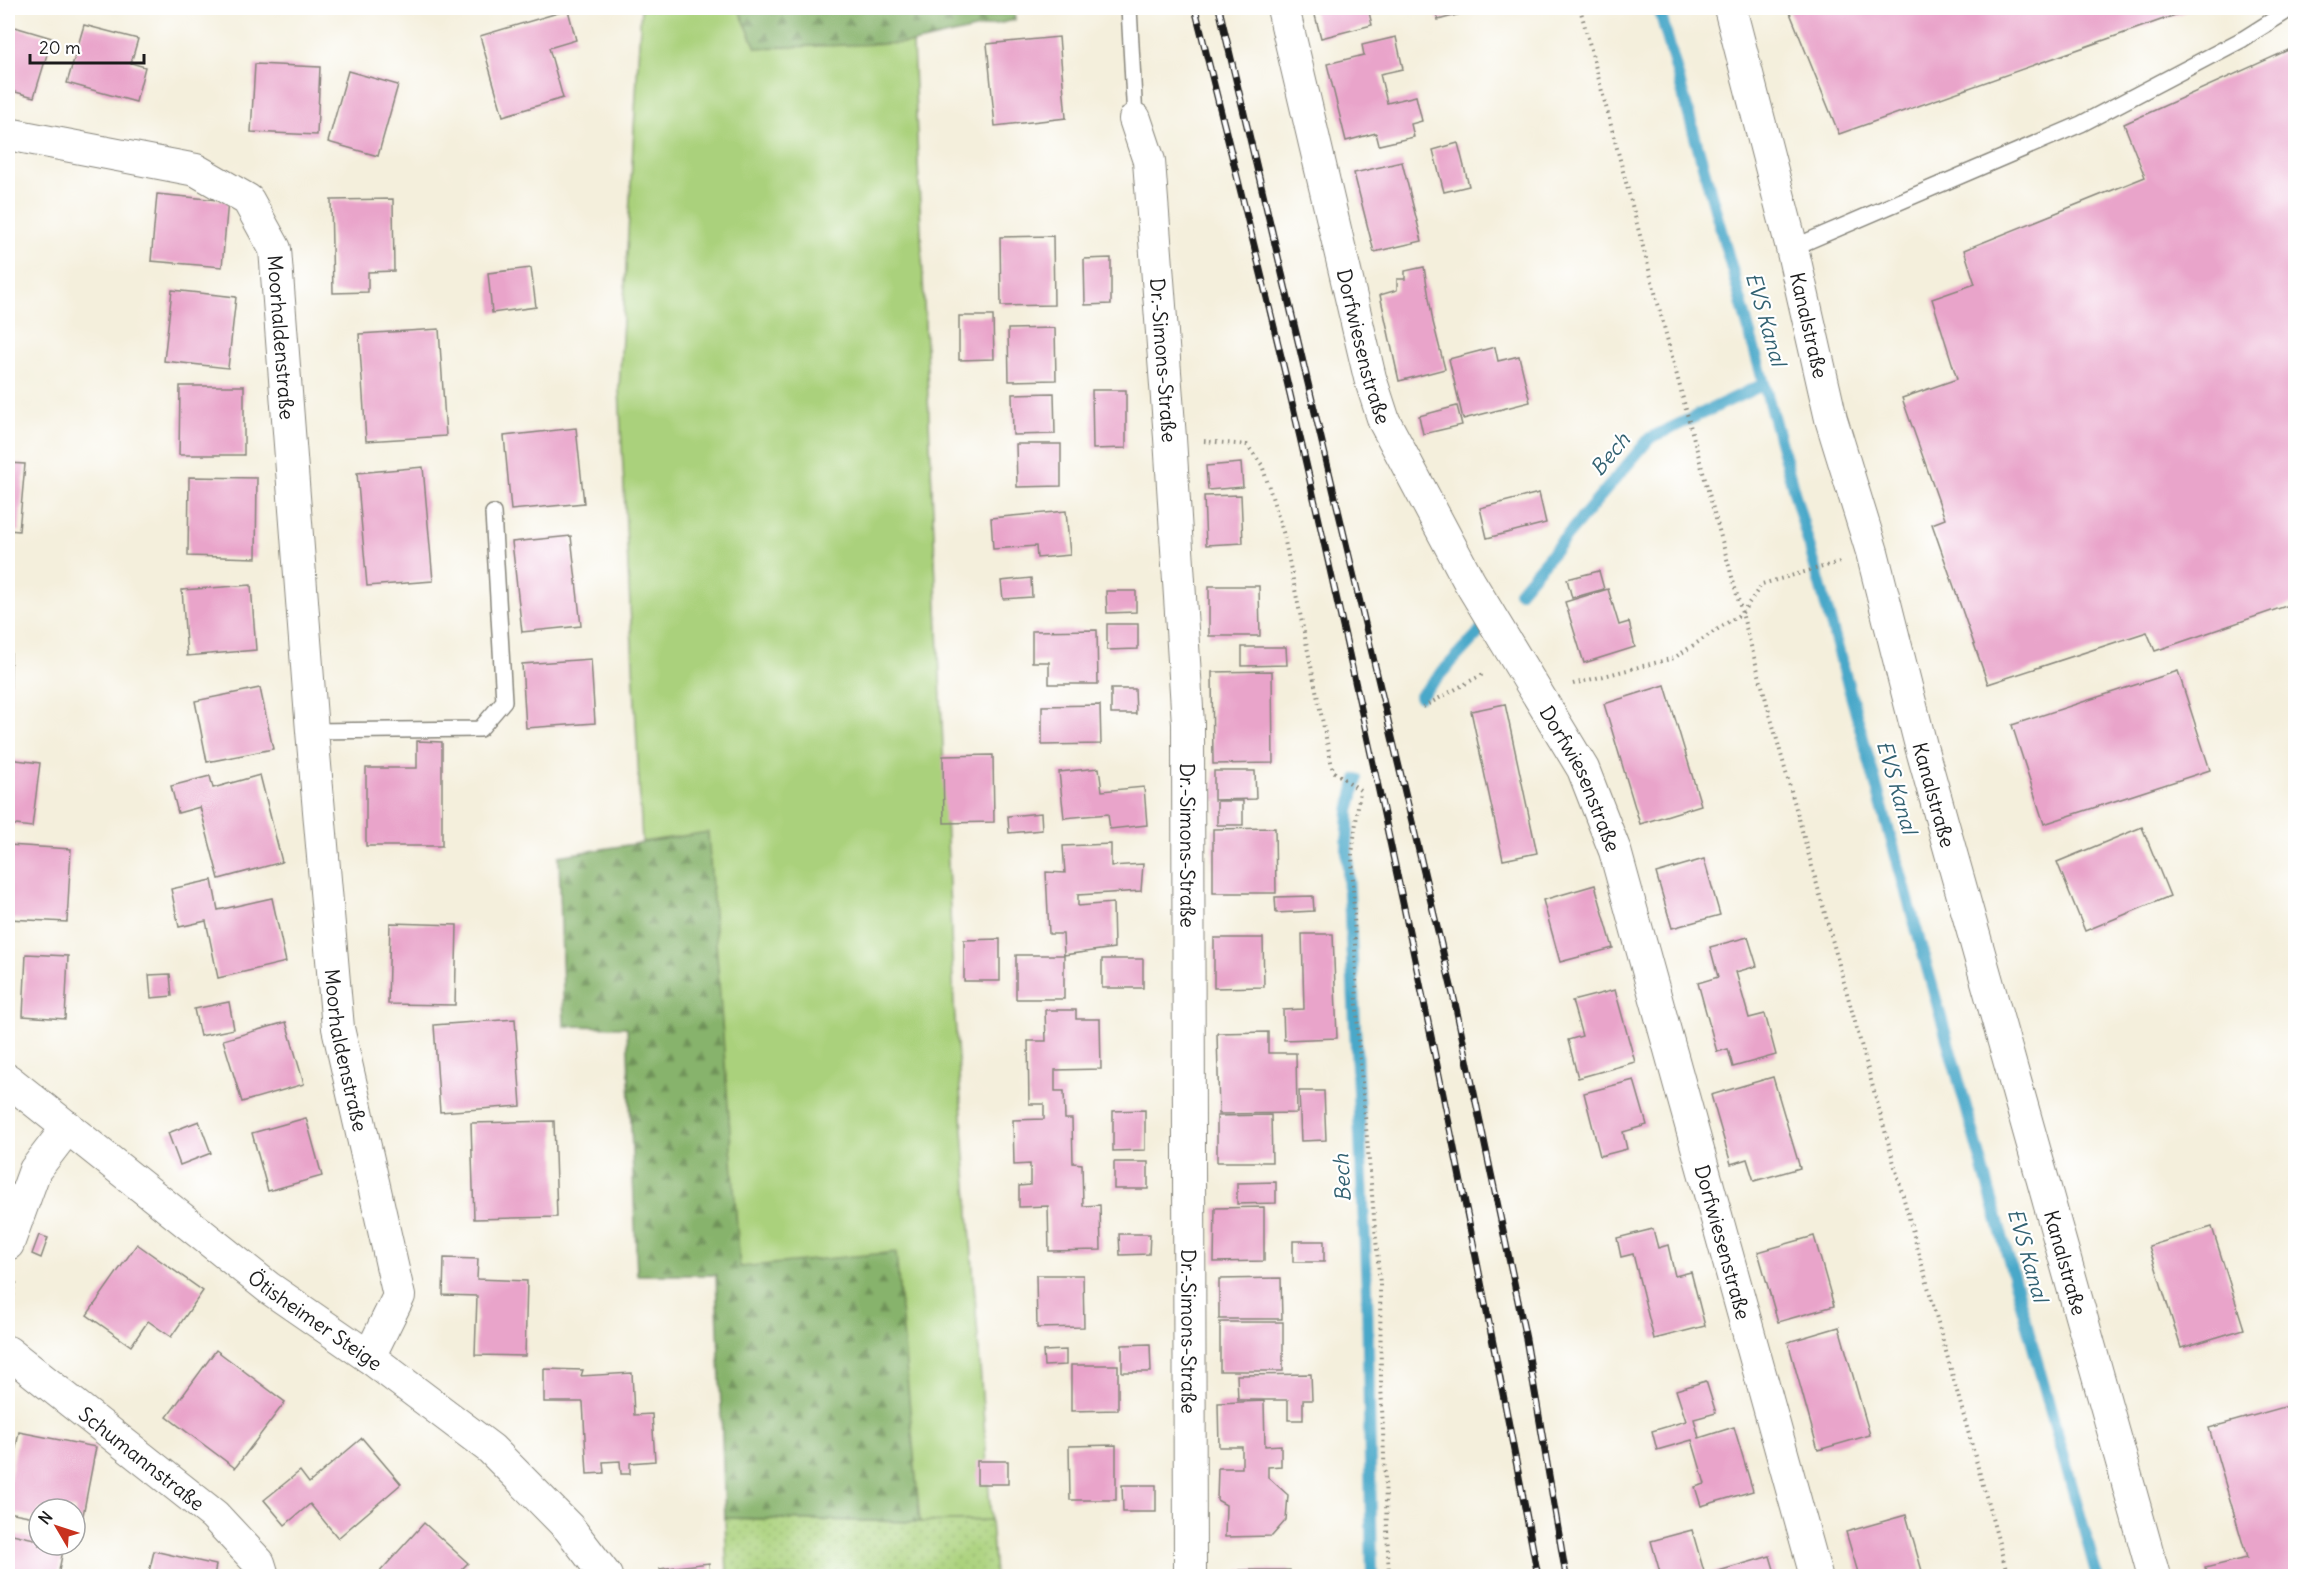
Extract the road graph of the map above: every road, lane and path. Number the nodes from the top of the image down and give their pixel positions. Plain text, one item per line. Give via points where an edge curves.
1 (1129, 8) edge
2 (1283, 8) edge
3 (1580, 8) edge
4 (1730, 8) edge
5 (2292, 8) edge
6 (1135, 119) joint
7 (8, 134) edge
8 (1792, 248) junction
9 (1170, 438) junction
10 (494, 513) dead end
11 (1872, 552) junction
12 (1742, 613) junction
13 (1515, 657) junction
14 (1539, 697) junction
15 (1423, 707) dead end
16 (312, 731) junction
17 (8, 1080) edge
18 (68, 1127) junction
19 (8, 1244) edge
20 (8, 1352) edge
21 (369, 1357) junction
22 (263, 1576) edge
23 (606, 1576) edge
24 (1190, 1576) edge
25 (1389, 1576) edge
26 (1816, 1576) edge
27 (2008, 1576) edge
28 (2154, 1576) edge

1 - 6 lane
2 - 13 street, Dorfwiesenstraße via 1384,421 1469,581
3 - 12 path
4 - 8 street, Kanalstraße
5 - 8 lane via 2243,39 2081,124
6 - 9 street, Dr.-Simons-Straße via 1149,160
7 - 16 street, Moorhaldenstraße via 196,170 248,200 275,249
8 - 11 street, Kanalstraße via 1831,419
9 - 24 street, Dr.-Simons-Straße via 1188,724
9 - 25 path via 1247,445 1262,465 1283,532 1333,771 1360,790 1352,855 1358,1038 1380,1284
10 - 16 lane via 504,701 480,729
11 - 12 path via 1762,584
11 - 28 street, Kanalstraße via 1922,750
12 - 14 path via 1674,658 1558,687
12 - 27 path
13 - 14 street, Dorfwiesenstraße
13 - 15 path
14 - 26 street, Dorfwiesenstraße via 1583,769 1615,851
16 - 21 street, Moorhaldenstraße via 338,1028 399,1296
17 - 18 street, Ötisheimer Steige
18 - 19 street via 35,1170
18 - 21 street, Ötisheimer Steige via 269,1288
20 - 22 street, Schumannstraße via 214,1515 260,1563
21 - 23 street, Ötisheimer Steige via 491,1449 569,1528

